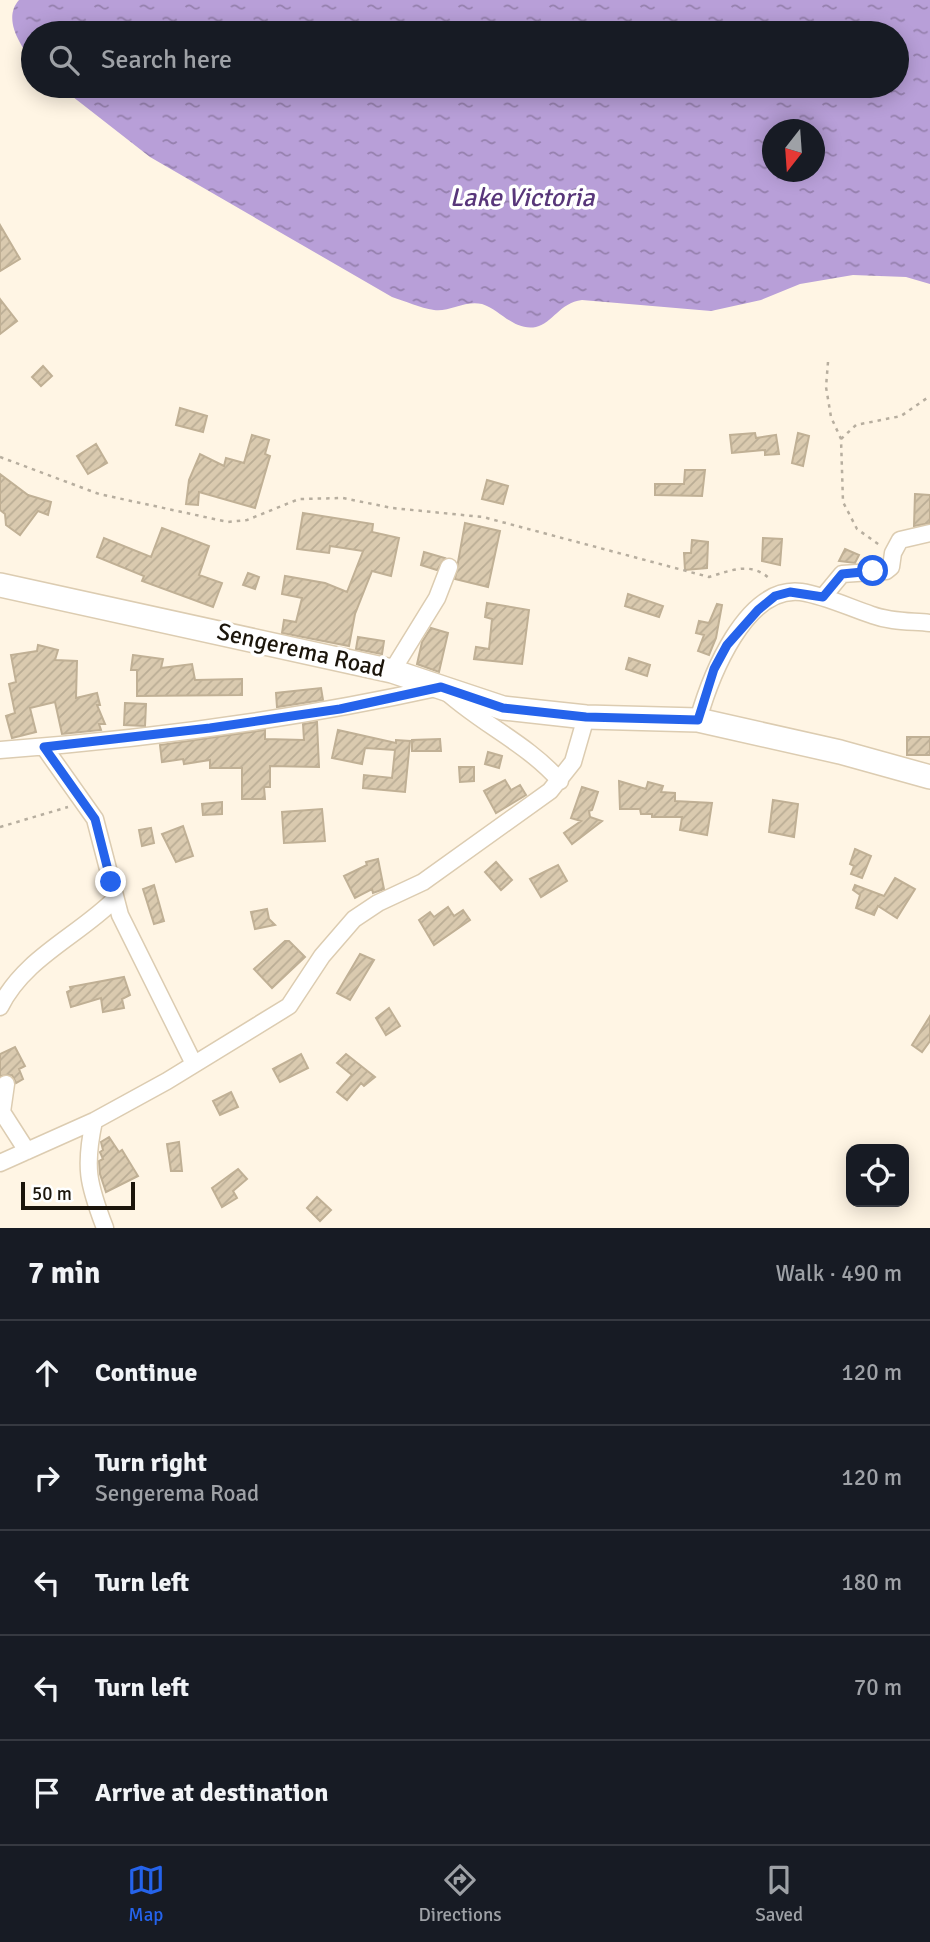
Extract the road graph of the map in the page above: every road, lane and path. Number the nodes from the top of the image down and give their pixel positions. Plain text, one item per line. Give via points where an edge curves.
1 (828, 362) dead end
2 (930, 396) edge
3 (841, 439) junction
4 (0, 457) edge
5 (930, 533) edge
6 (892, 553) junction
7 (449, 567) dead end
8 (0, 585) edge
9 (782, 594) junction
10 (823, 597) junction
11 (930, 623) edge
12 (392, 671) junction
13 (441, 687) junction
14 (586, 717) junction
15 (698, 720) junction
16 (44, 747) junction
17 (0, 750) edge
18 (930, 777) edge
19 (560, 780) junction
20 (84, 800) junction
21 (0, 827) edge
22 (114, 899) junction
23 (0, 1007) edge
24 (194, 1065) junction
25 (6, 1084) dead end
26 (94, 1121) junction
27 (27, 1151) junction
28 (0, 1163) edge
29 (105, 1228) edge

1 - 3 path via 828,402
2 - 3 path via 901,416 856,425
3 - 6 path via 843,502 849,518
4 - 9 path via 99,494 228,522 247,520 299,499 343,498 483,517 709,577 743,567 768,577
5 - 6 street via 900,540
6 - 10 street via 893,563 886,571 842,574
7 - 12 street via 437,598
8 - 12 main road, Sengerema Road
9 - 10 street
9 - 15 street via 769,600 727,645
10 - 11 street via 883,618
12 - 13 main road, Sengerema Road
13 - 14 main road, Sengerema Road via 503,708
13 - 16 street via 340,709
13 - 19 street via 463,708 538,758
14 - 15 main road, Sengerema Road
14 - 19 street via 573,762
15 - 18 main road, Sengerema Road
16 - 17 street
16 - 20 street
19 - 24 street via 423,882 354,919 289,1006
20 - 21 path
20 - 22 street via 98,829
22 - 23 street via 40,959 16,982
22 - 24 street
24 - 26 street
25 - 27 street via 2,1112
26 - 27 street
26 - 29 street via 86,1161
27 - 28 street

